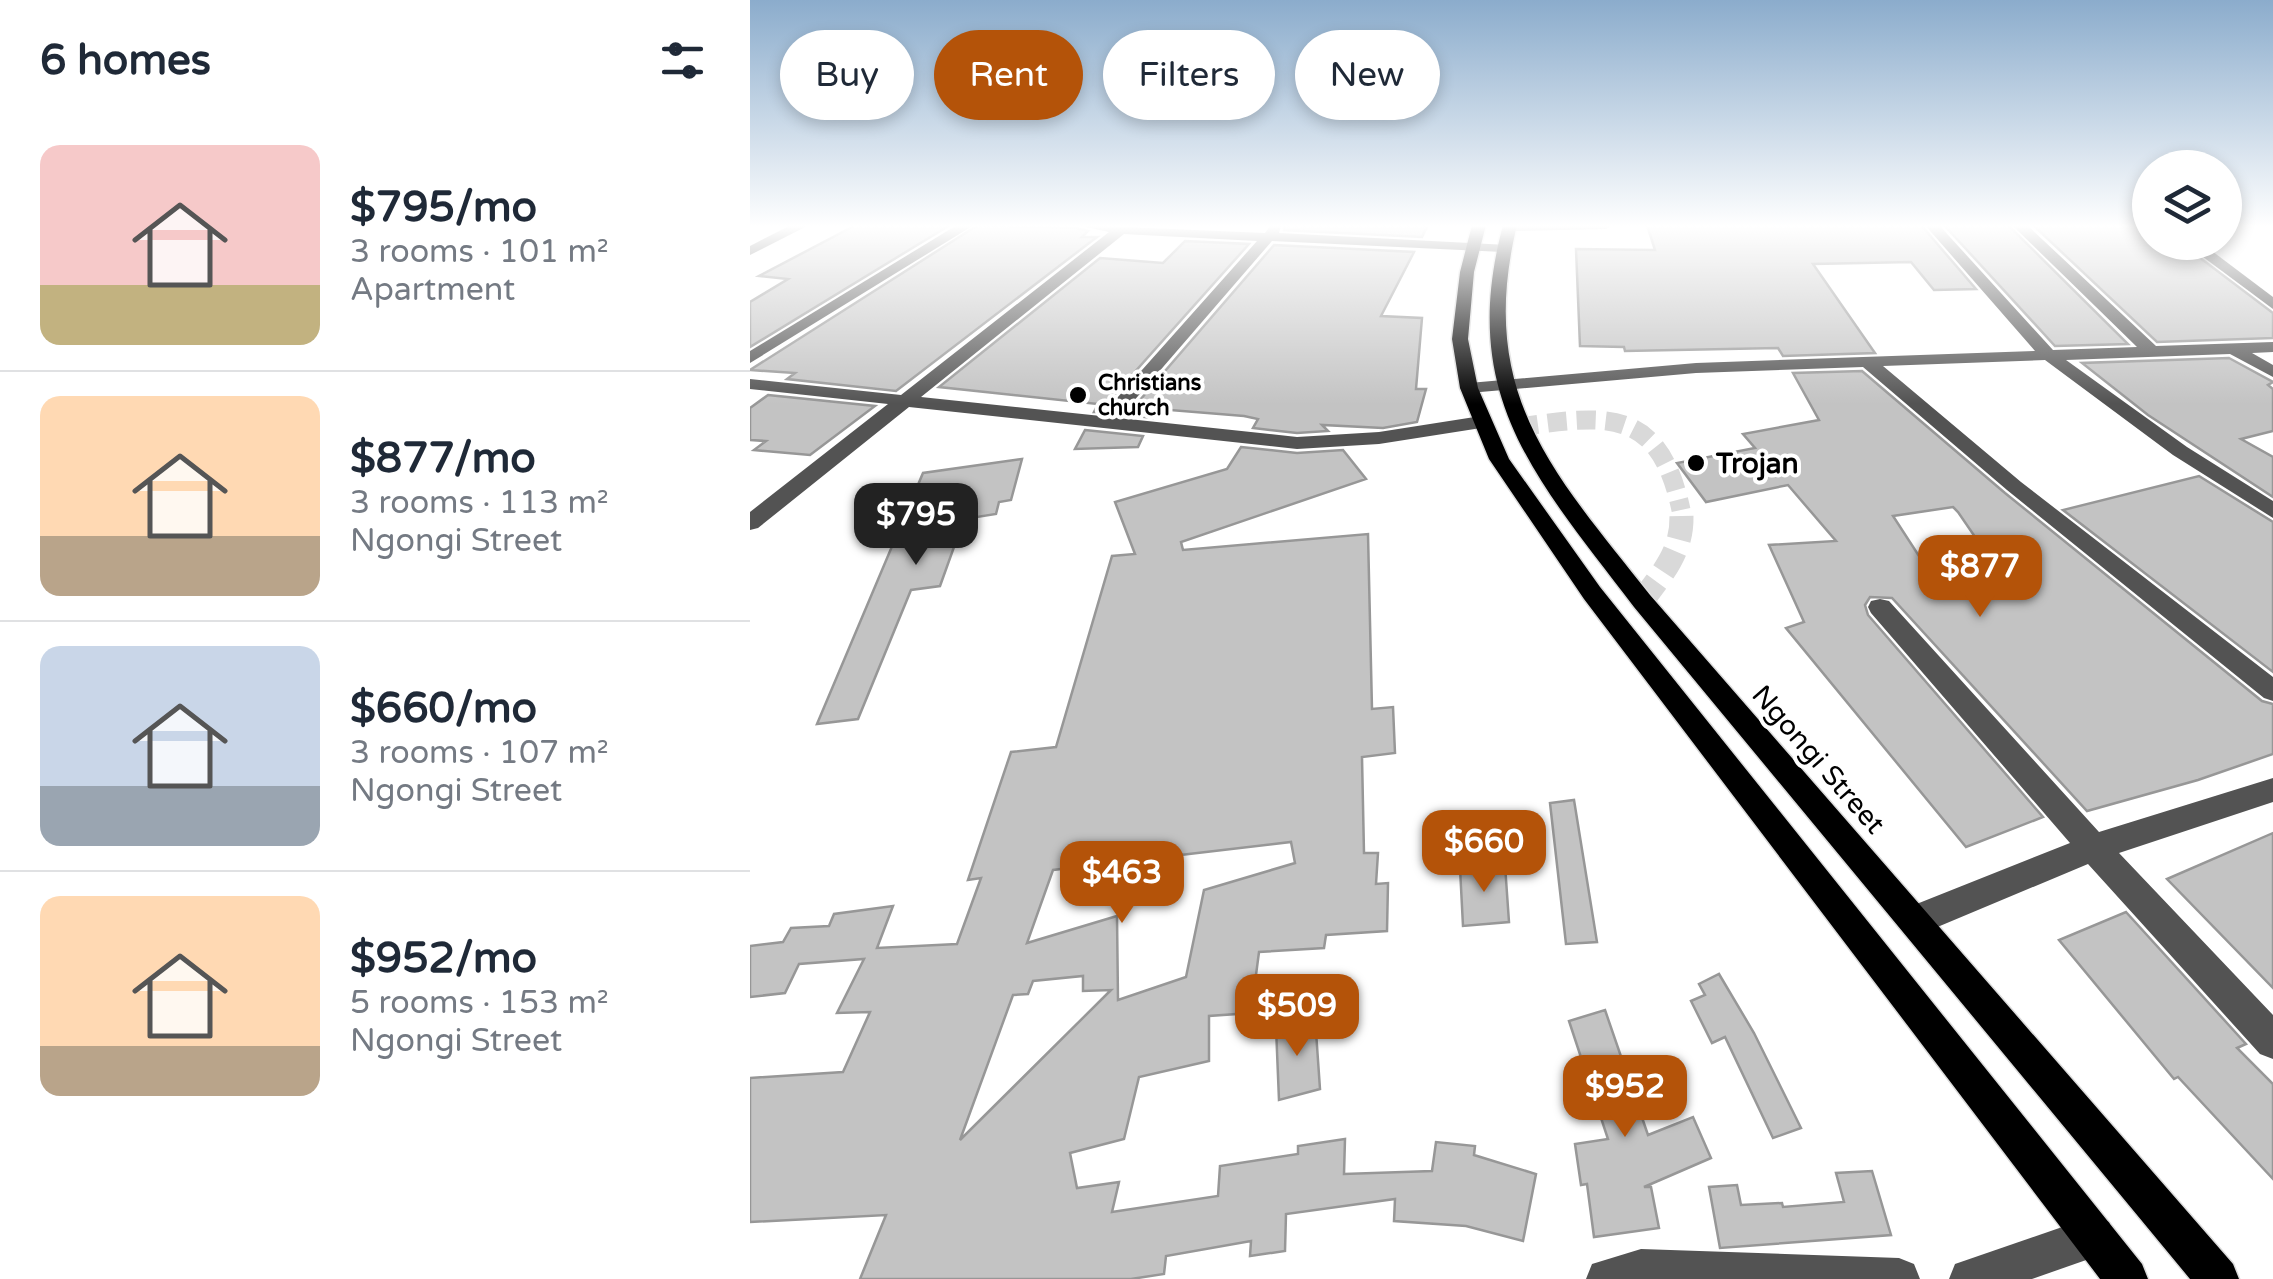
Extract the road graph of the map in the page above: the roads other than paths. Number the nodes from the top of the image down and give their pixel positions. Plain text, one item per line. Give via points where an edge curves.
1 (870, 285) edge
2 (1052, 285) edge
3 (1226, 285) edge
4 (1468, 285) edge
5 (1500, 285) edge
6 (1985, 285) edge
7 (2082, 285) edge
8 (2247, 285) edge
9 (2273, 304) edge
10 (2273, 347) edge
11 (2232, 348) junction
12 (2149, 349) junction
13 (2047, 354) junction
14 (750, 358) edge
15 (1865, 360) junction
16 (2273, 372) edge
17 (750, 384) edge
18 (1507, 384) junction
19 (1469, 388) junction
20 (905, 400) junction
21 (1481, 422) junction
22 (1105, 424) junction
23 (2273, 511) edge
24 (750, 523) edge
25 (1880, 607) dead end
26 (2273, 691) edge
27 (2273, 790) edge
28 (2093, 848) junction
29 (1916, 920) junction
30 (2273, 1041) edge
31 (2094, 1237) junction
32 (1607, 1279) edge
33 (1899, 1279) edge
34 (1970, 1279) edge
35 (2127, 1279) edge
36 (2218, 1279) edge

1 - 14 street
2 - 20 street
3 - 22 street
4 - 19 main road via 1460,339
5 - 18 main road, Ngongi Street via 1497,312
6 - 13 street
7 - 12 street
8 - 9 street
10 - 11 street
11 - 12 street
11 - 16 street
12 - 13 street
13 - 15 street
13 - 23 street
15 - 18 street
15 - 26 street
17 - 20 street
18 - 19 street
18 - 29 main road, Ngongi Street via 1529,443 1642,602
19 - 21 main road
20 - 22 street
20 - 24 street
21 - 22 street via 1297,443
21 - 31 main road via 1523,498 1592,593
25 - 28 street
27 - 28 street
28 - 29 street
28 - 30 street
29 - 36 main road, Ngongi Street
31 - 34 street
31 - 35 main road
32 - 33 street via 1641,1270

